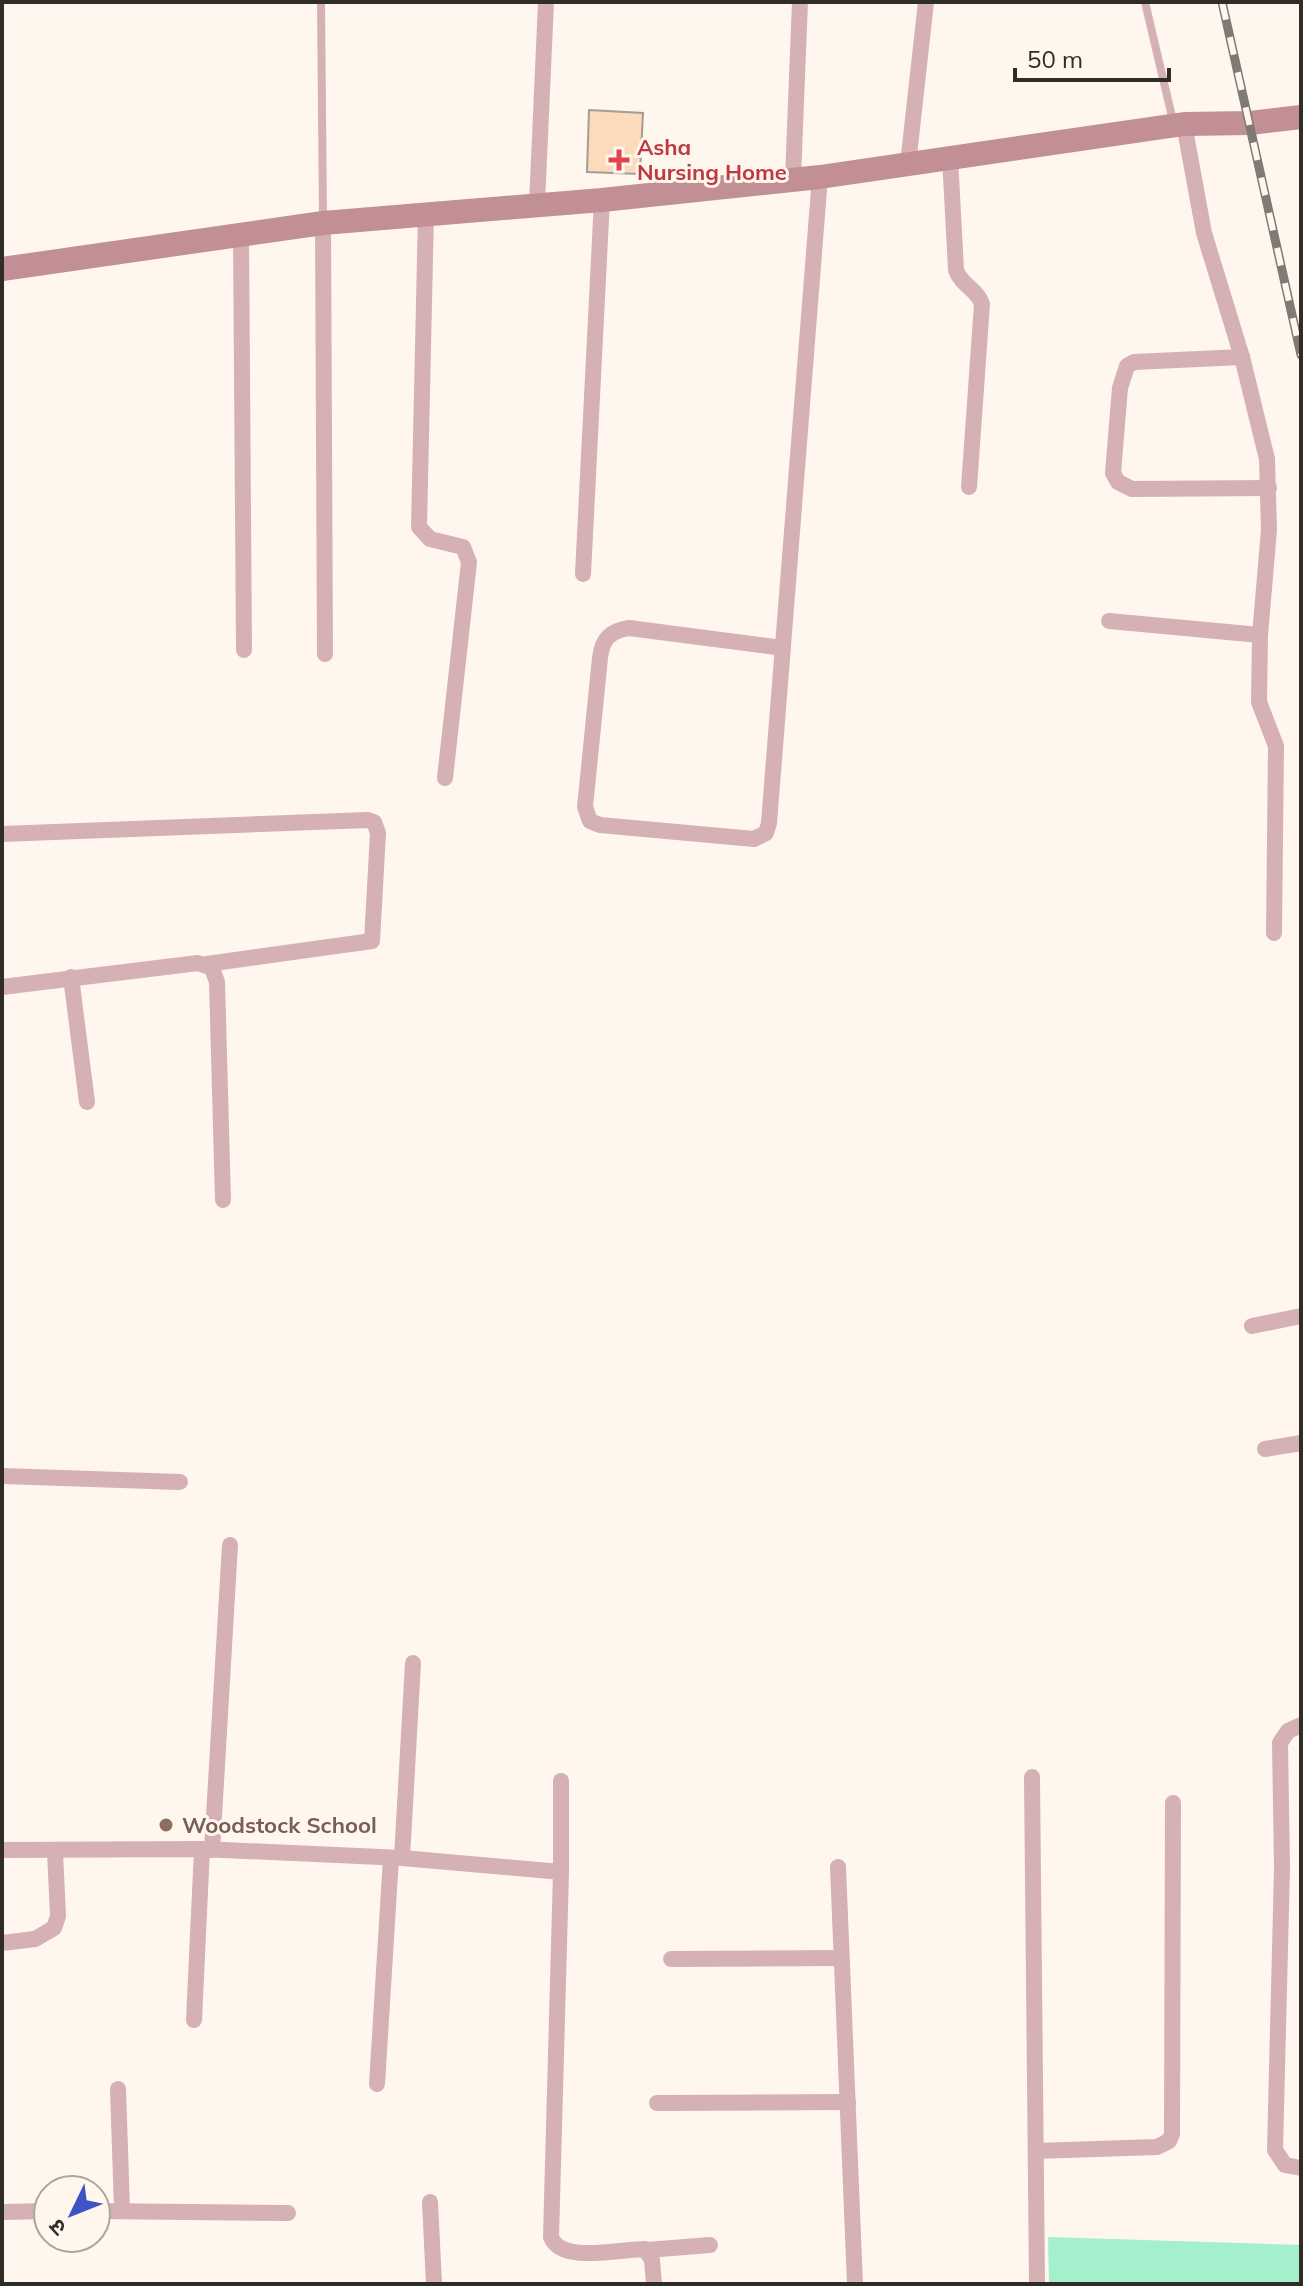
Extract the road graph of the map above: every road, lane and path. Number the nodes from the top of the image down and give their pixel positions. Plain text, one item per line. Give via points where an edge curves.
1 (321, 2) edge
2 (546, 2) edge
3 (800, 2) edge
4 (926, 2) edge
5 (1145, 2) edge
6 (1301, 117) edge
7 (1179, 125) junction
8 (950, 157) junction
9 (908, 164) junction
10 (820, 177) junction
11 (793, 178) junction
12 (602, 200) junction
13 (537, 204) junction
14 (426, 213) junction
15 (323, 223) junction
16 (241, 236) junction
17 (2, 269) edge
18 (1242, 357) junction
19 (969, 487) dead end
20 (1269, 488) junction
21 (583, 574) dead end
22 (1109, 621) dead end
23 (1260, 635) junction
24 (783, 648) junction
25 (244, 650) dead end
26 (325, 654) dead end
27 (445, 778) dead end
28 (2, 834) edge
29 (1274, 933) dead end
30 (207, 964) junction
31 (71, 977) junction
32 (2, 987) edge
33 (87, 1102) dead end
34 (223, 1200) dead end
35 (1301, 1316) edge
36 (1252, 1326) dead end
37 (1301, 1443) edge
38 (1265, 1449) dead end
39 (2, 1476) edge
40 (180, 1482) dead end
41 (230, 1545) dead end
42 (413, 1663) dead end
43 (1301, 1725) edge
44 (1032, 1777) dead end
45 (561, 1781) dead end
46 (1173, 1803) dead end
47 (2, 1850) edge
48 (207, 1850) junction
49 (55, 1852) junction
50 (396, 1858) junction
51 (838, 1867) dead end
52 (561, 1872) junction
53 (2, 1943) edge
54 (841, 1958) junction
55 (671, 1959) dead end
56 (194, 2020) dead end
57 (377, 2084) dead end
58 (118, 2089) dead end
59 (848, 2102) junction
60 (657, 2103) dead end
61 (1036, 2151) junction
62 (1301, 2168) edge
63 (430, 2202) dead end
64 (112, 2210) edge
65 (122, 2210) junction
66 (32, 2211) edge
67 (2, 2212) edge
68 (288, 2213) dead end
69 (710, 2245) dead end
70 (647, 2250) junction
71 (434, 2284) edge
72 (654, 2284) edge
73 (855, 2284) edge
74 (1037, 2284) edge

1 - 15 lane
2 - 13 street
3 - 11 street
4 - 9 street
5 - 7 lane
6 - 7 main road
7 - 8 main road
7 - 18 street via 1204,233
8 - 9 main road
8 - 19 street via 956,270 982,304
9 - 10 main road
10 - 11 main road
10 - 24 street
11 - 12 main road
12 - 13 main road
12 - 21 street
13 - 14 main road
14 - 15 main road
14 - 27 street via 419,527 430,539 463,547 469,562
15 - 16 main road
15 - 26 street
16 - 17 main road
16 - 25 street
18 - 20 street
18 - 20 street via 1127,366 1120,388 1113,473 1132,489
20 - 23 street
22 - 23 street
23 - 29 street via 1259,707 1276,746
24 - 24 street via 766,833 754,839 590,821 585,807 598,673 601,649 610,634 629,628
28 - 30 street via 374,822 378,833 372,941
30 - 31 street
30 - 34 street via 217,982
31 - 32 street
31 - 33 street
35 - 36 street
37 - 38 street
39 - 40 street
41 - 48 street
42 - 50 street
43 - 62 street via 1280,1743 1275,2150 1285,2165
44 - 61 street
45 - 52 street
46 - 61 street via 1172,2134 1157,2147
47 - 49 street
48 - 49 street
48 - 50 street
48 - 56 street
49 - 53 street via 54,1928 35,1939
50 - 52 street
50 - 57 street
51 - 54 street
52 - 70 street via 551,2237 565,2252
54 - 55 street
54 - 59 street
58 - 65 street
59 - 60 street
59 - 73 street
61 - 74 street
63 - 71 street
64 - 65 street
65 - 68 street
66 - 67 street
69 - 70 street
70 - 72 street

